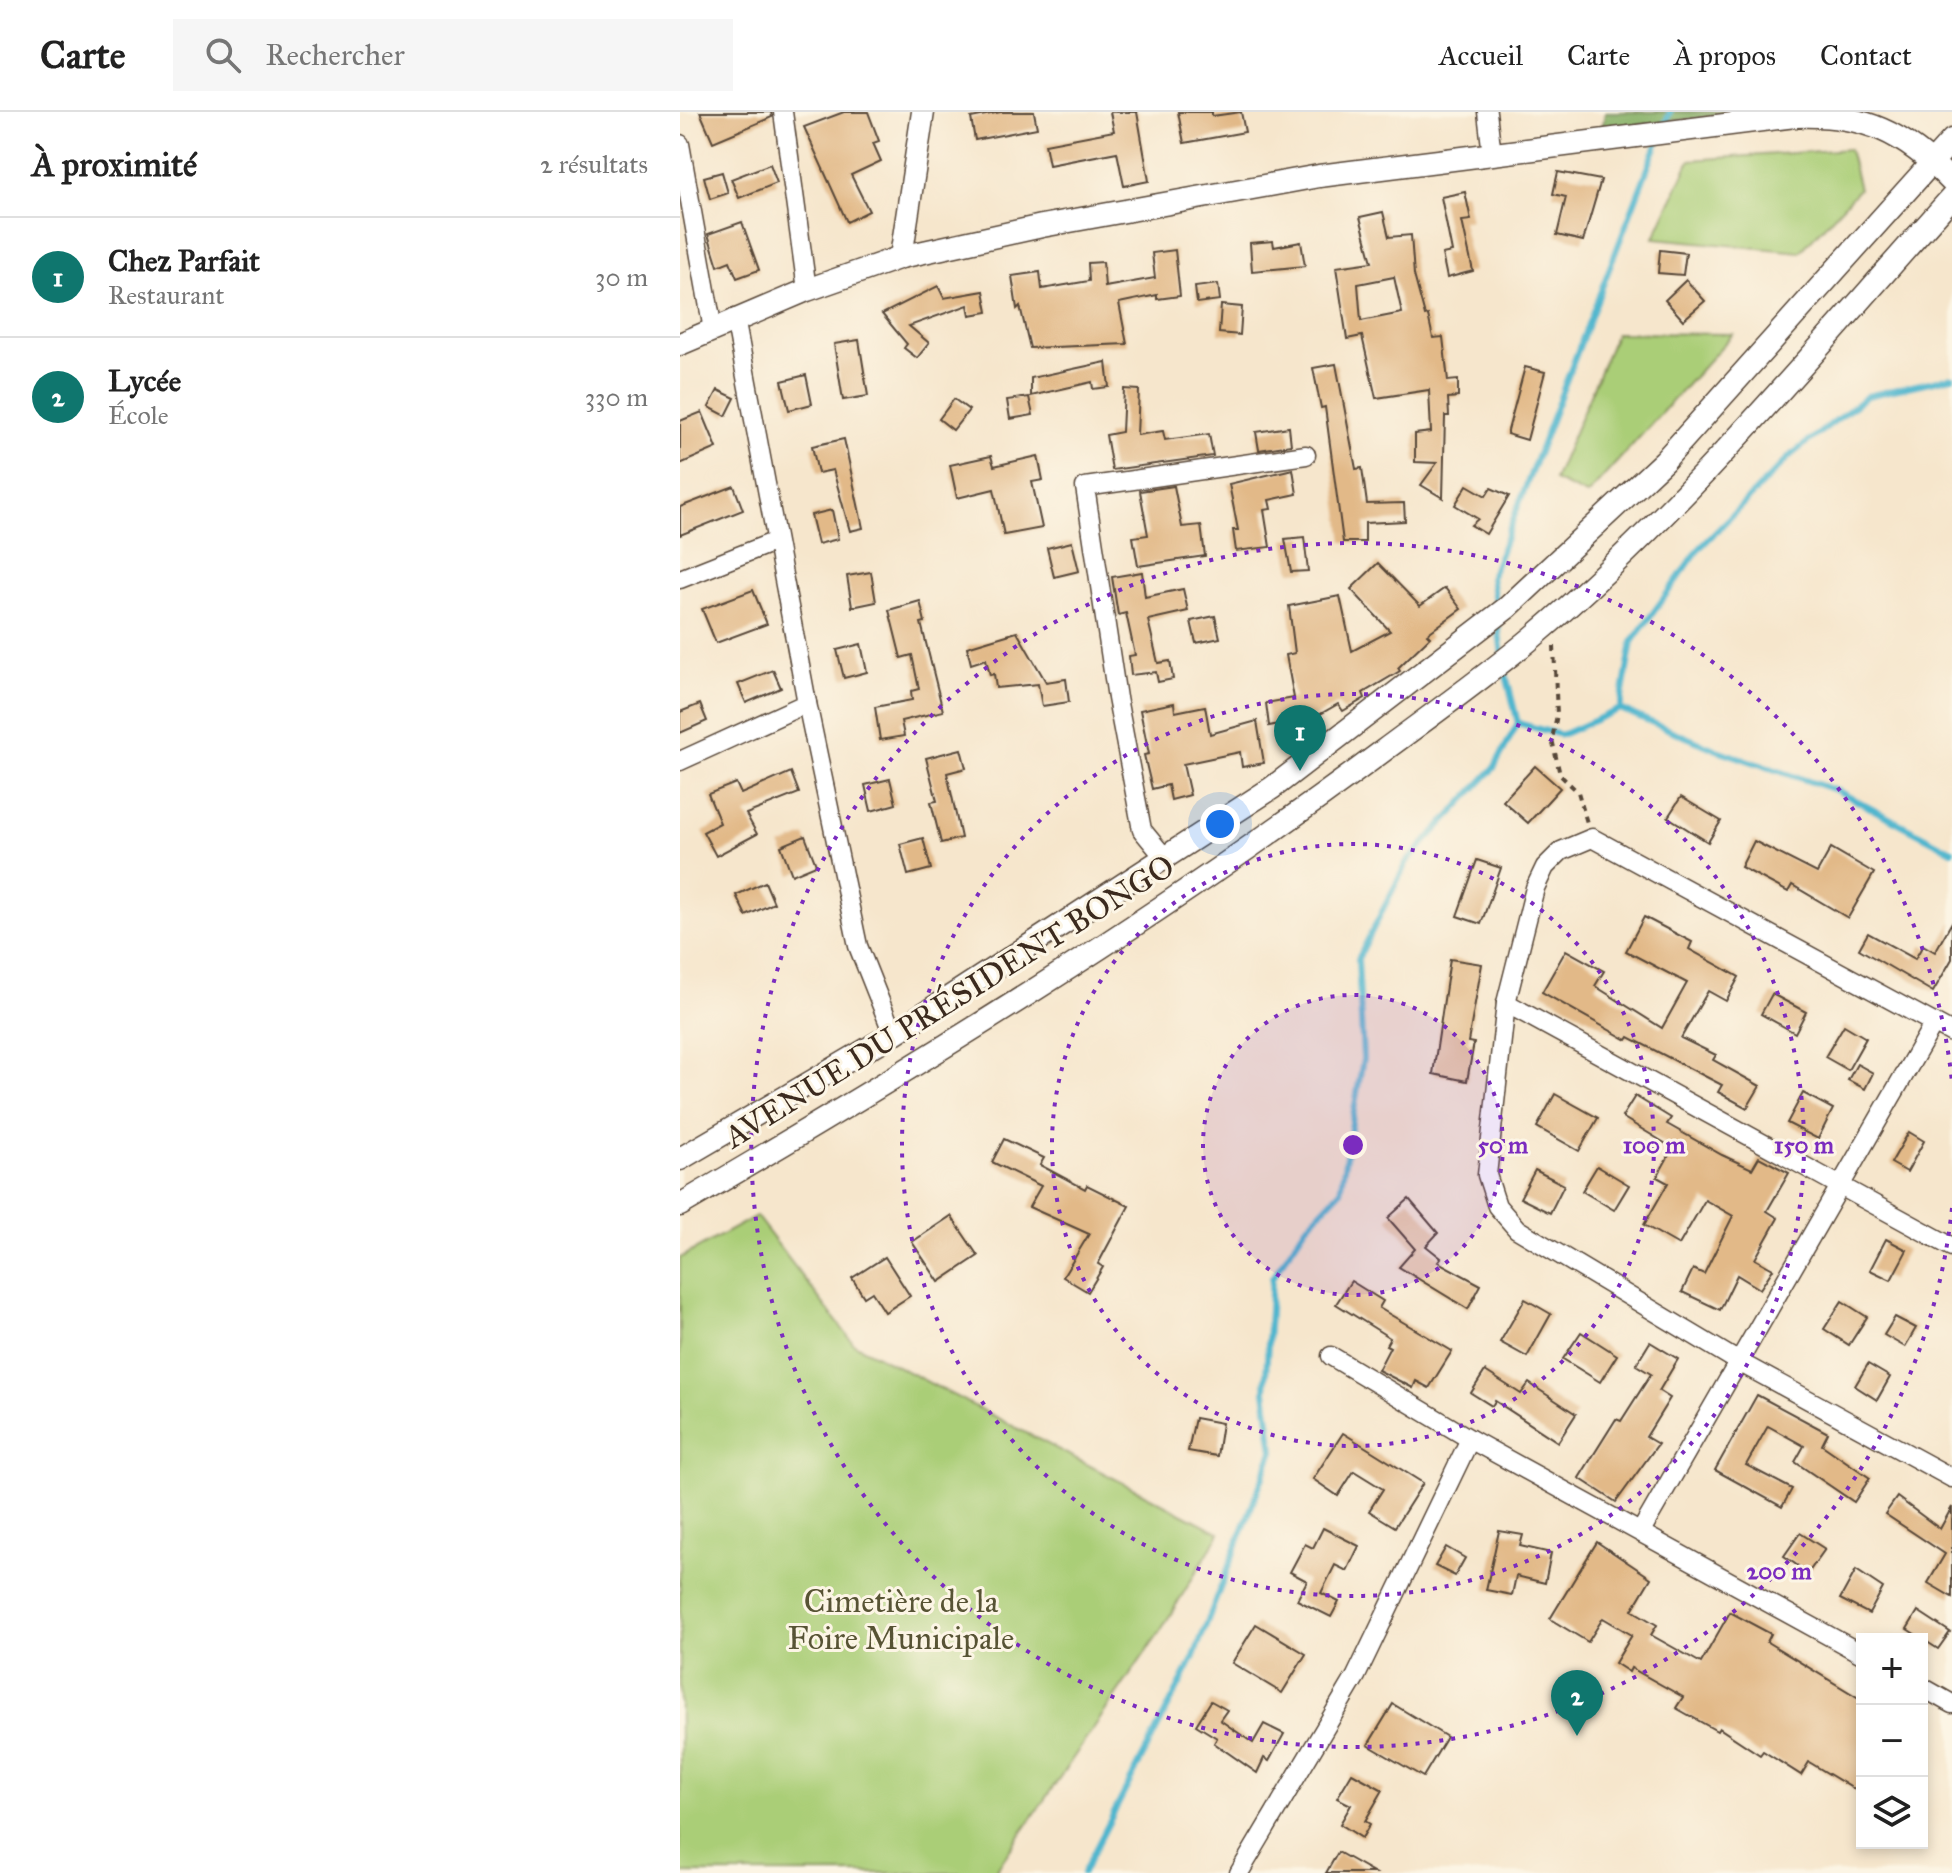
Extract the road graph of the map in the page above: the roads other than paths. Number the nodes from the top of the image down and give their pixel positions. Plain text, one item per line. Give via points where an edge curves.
1 (783, 112) edge
2 (923, 112) edge
3 (1487, 112) edge
4 (1873, 117) edge
5 (1952, 140) edge
6 (680, 144) edge
7 (1492, 155) junction
8 (1933, 163) junction
9 (1952, 182) edge
10 (1952, 197) edge
11 (901, 257) junction
12 (807, 290) junction
13 (735, 318) junction
14 (713, 330) junction
15 (680, 344) edge
16 (1306, 455) dead end
17 (776, 541) junction
18 (680, 579) edge
19 (807, 703) junction
20 (680, 761) edge
21 (1165, 858) junction
22 (1506, 1003) junction
23 (1934, 1023) junction
24 (1952, 1033) edge
25 (893, 1034) junction
26 (680, 1159) edge
27 (1841, 1184) junction
28 (680, 1205) edge
29 (1952, 1247) edge
30 (1331, 1356) dead end
31 (1739, 1362) junction
32 (1470, 1439) junction
33 (1952, 1478) edge
34 (1641, 1531) junction
35 (1856, 1651) edge
36 (1928, 1690) edge
37 (1952, 1704) edge
38 (1239, 1873) edge

1 - 12 street
2 - 11 street
3 - 7 street
4 - 7 street via 1795,116
4 - 8 street
5 - 8 street, AVENUE DU PRÉSIDENT BONGO
6 - 14 street
7 - 11 street via 1319,176
8 - 9 street
8 - 21 street, AVENUE DU PRÉSIDENT BONGO via 1664,461 1508,607 1272,788
10 - 28 street, AVENUE DU PRÉSIDENT BONGO via 1696,482 1532,638 1294,818 1156,911 910,1070
11 - 12 street
12 - 13 street
13 - 14 street
13 - 17 street
14 - 15 street
16 - 21 street via 1085,487 1142,830
17 - 18 street
17 - 19 street
19 - 20 street
19 - 25 street via 858,946
21 - 25 street, AVENUE DU PRÉSIDENT BONGO
22 - 23 street via 1545,867 1561,851 1592,838
22 - 27 street
22 - 31 street via 1487,1175 1497,1206 1517,1229
23 - 24 street
23 - 27 street
25 - 26 street, AVENUE DU PRÉSIDENT BONGO
27 - 29 street
27 - 31 street
30 - 32 street
31 - 33 street
31 - 34 street
32 - 34 street
32 - 38 street via 1356,1676
34 - 35 street
36 - 37 street

